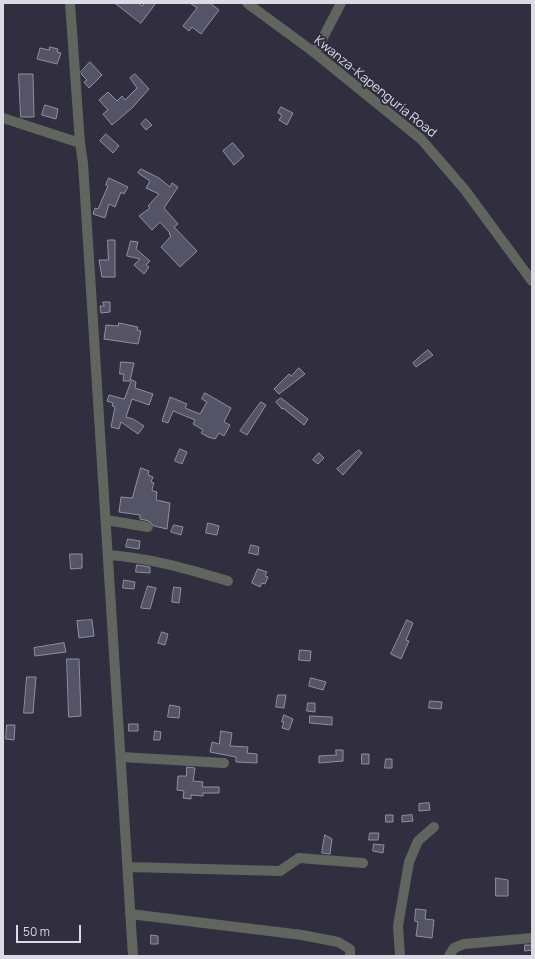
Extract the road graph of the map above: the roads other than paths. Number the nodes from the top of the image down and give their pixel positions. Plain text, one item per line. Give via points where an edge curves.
1 (70, 3) edge
2 (247, 3) edge
3 (341, 3) edge
4 (314, 53) junction
5 (3, 118) edge
6 (80, 142) junction
7 (532, 281) edge
8 (106, 520) junction
9 (148, 527) dead end
10 (109, 555) junction
11 (228, 581) dead end
12 (122, 757) junction
13 (224, 763) dead end
14 (434, 827) dead end
15 (363, 863) dead end
16 (128, 867) junction
17 (130, 914) junction
18 (532, 938) edge
19 (133, 956) edge
20 (350, 956) edge
21 (400, 956) edge
22 (449, 956) edge

1 - 6 street
2 - 4 street, Kwanza-Kapenguria Road
3 - 4 street
4 - 7 street, Kwanza-Kapenguria Road via 421,139 466,190
5 - 6 street
6 - 8 street
8 - 9 street
8 - 10 street
10 - 11 street via 178,566
10 - 12 street
12 - 13 street
12 - 16 street
14 - 21 street via 418,841 409,862 398,926
15 - 16 street via 299,858 280,871
16 - 17 street
17 - 19 street
17 - 20 street via 338,942 350,949
18 - 22 street via 464,944 454,948

